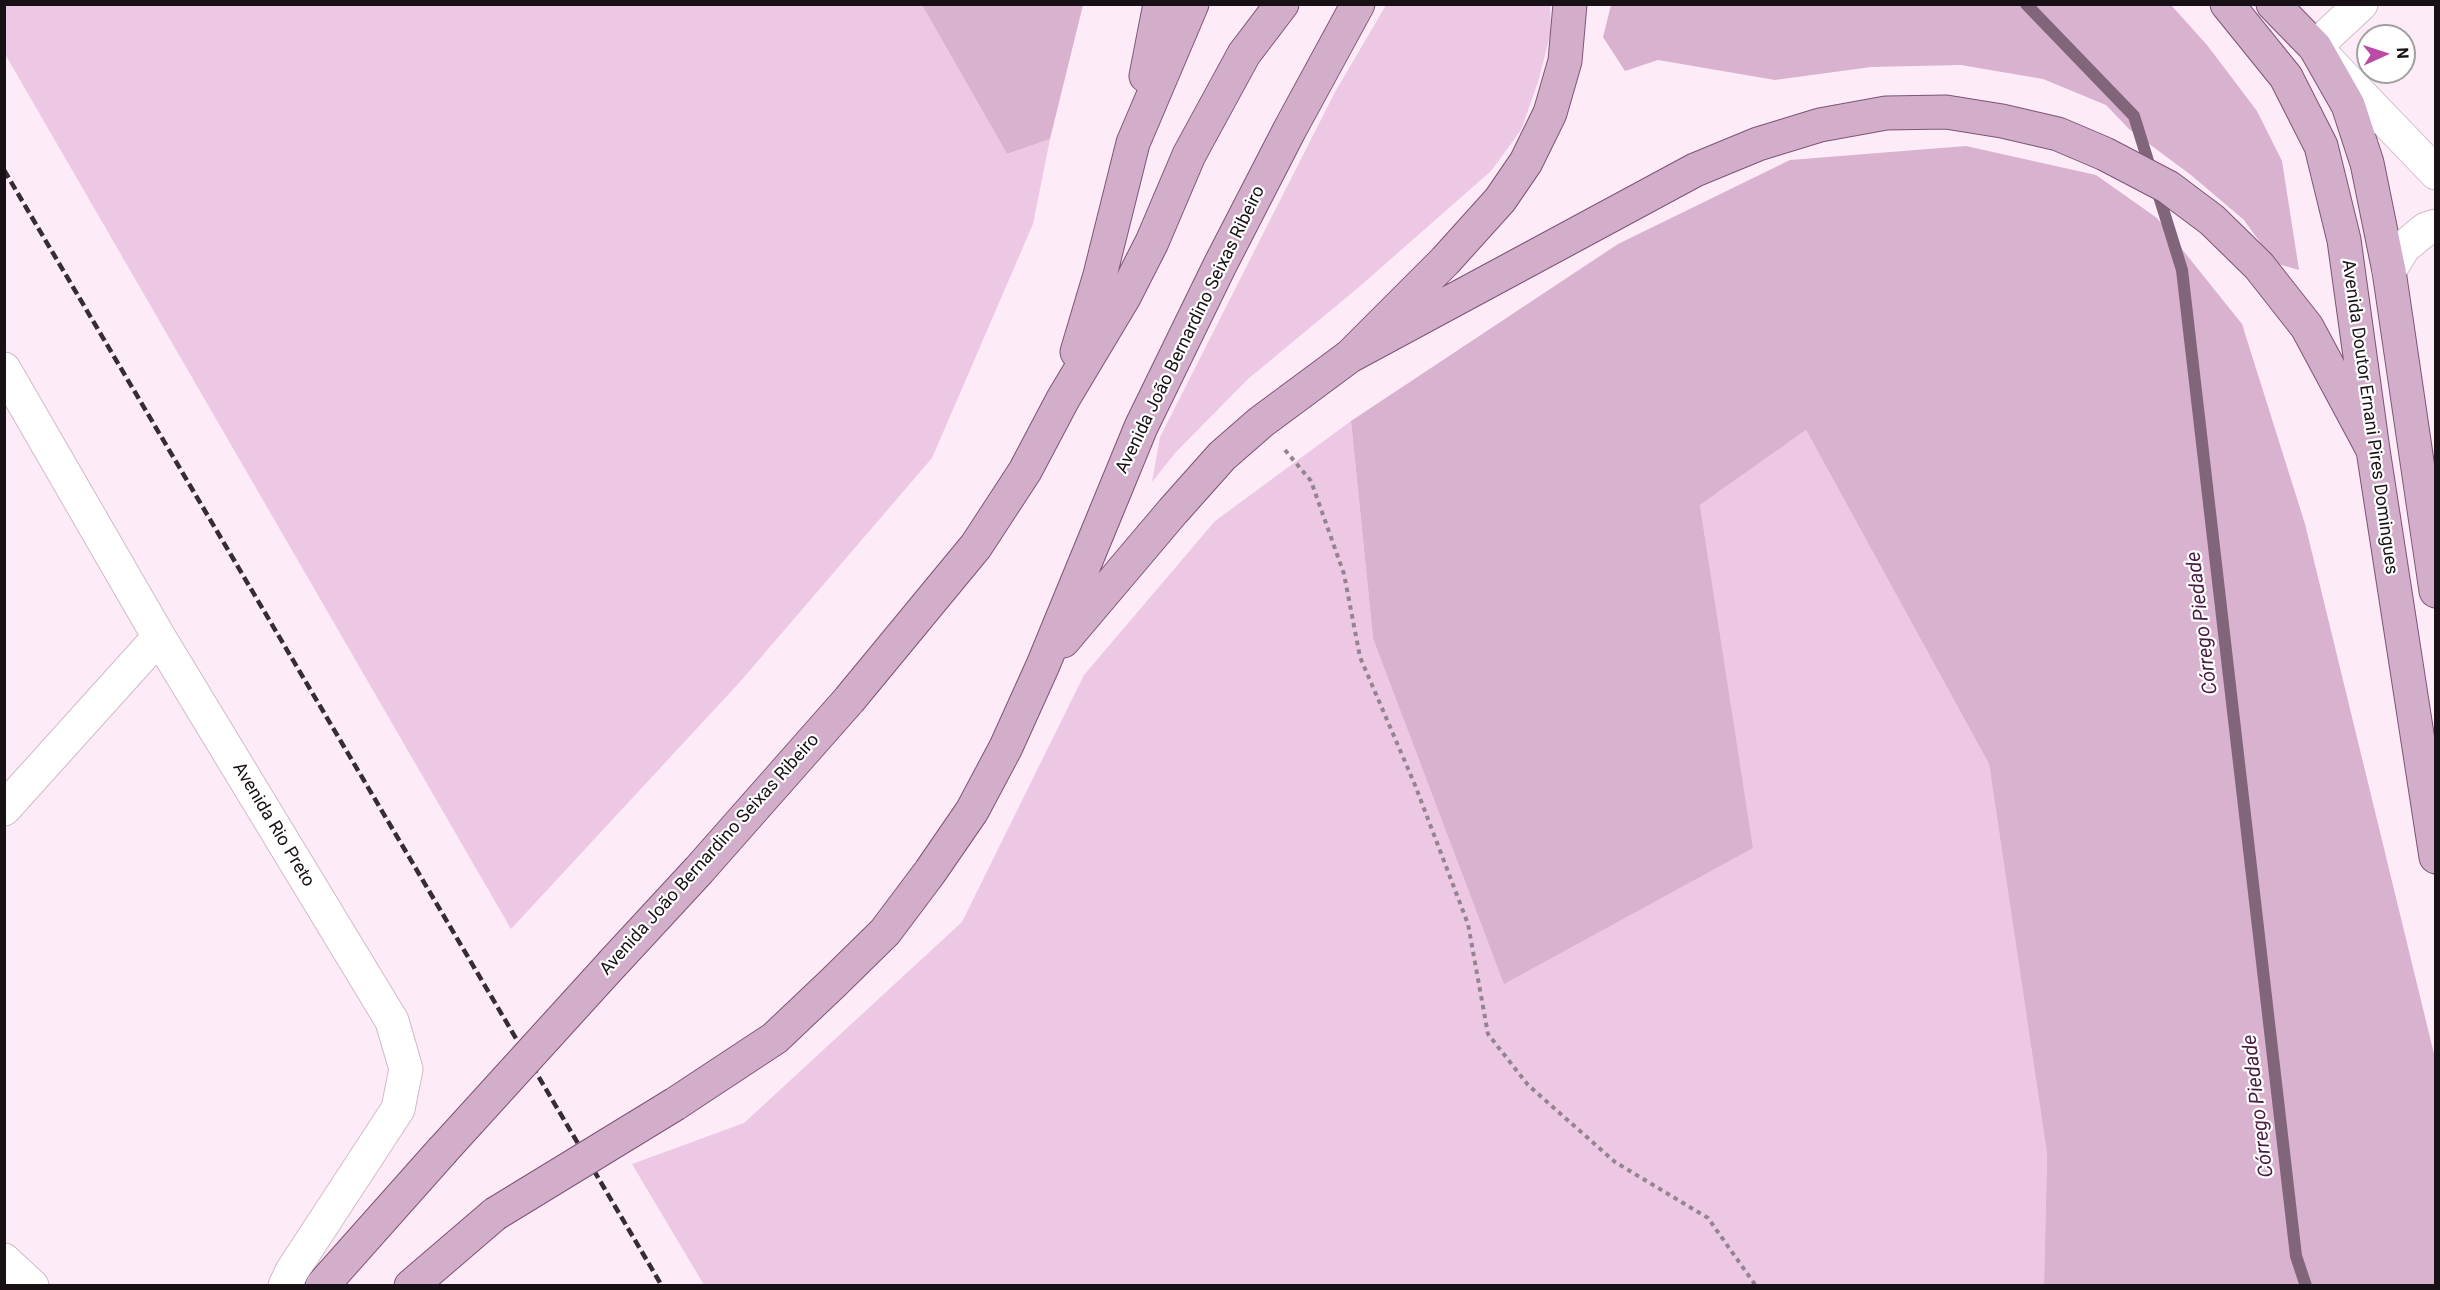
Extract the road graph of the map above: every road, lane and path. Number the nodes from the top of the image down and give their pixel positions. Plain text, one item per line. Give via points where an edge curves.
1 (1160, 4) edge
2 (1192, 4) edge
3 (1282, 4) edge
4 (1358, 4) edge
5 (1570, 4) edge
6 (2227, 4) edge
7 (2273, 4) edge
8 (2361, 4) edge
9 (2315, 47) junction
10 (1132, 143) junction
11 (2436, 173) edge
12 (2436, 226) edge
13 (2390, 271) junction
14 (1350, 356) junction
15 (4, 369) edge
16 (1064, 399) junction
17 (1261, 422) junction
18 (2373, 450) junction
19 (2436, 591) edge
20 (159, 637) junction
21 (1043, 665) junction
22 (4, 809) edge
23 (2436, 857) edge
24 (4, 1260) edge
25 (32, 1286) edge
26 (285, 1286) edge
27 (322, 1286) edge
28 (411, 1286) edge
29 (1756, 1286) edge

1 - 10 main road
2 - 10 main road, Avenida João Bernardino Seixas Ribeiro
3 - 16 main road, Avenida João Bernardino Seixas Ribeiro via 1244,54 1189,155 1124,297
4 - 21 main road, Avenida João Bernardino Seixas Ribeiro via 1220,264 1141,427
5 - 14 main road, Avenida João Bernardino Seixas Ribeiro via 1565,61 1550,113 1526,162 1500,200 1445,261
6 - 18 main road, Avenida Doutor Ernani Pires Domingues via 2286,77 2321,146 2344,240
7 - 9 main road
8 - 9 street
9 - 11 street
9 - 13 main road via 2348,105 2367,163
10 - 16 main road, Avenida João Bernardino Seixas Ribeiro
12 - 13 street via 2404,247
13 - 19 main road
14 - 17 main road, Avenida João Bernardino Seixas Ribeiro
14 - 18 main road via 1695,170 1758,144 1820,125 1886,113 1946,112 2058,134 2168,187 2212,220 2259,266 2307,327
15 - 20 street, Avenida Rio Preto
16 - 27 main road, Avenida João Bernardino Seixas Ribeiro, bridge via 1025,471 976,546 849,700
17 - 21 main road, Avenida João Bernardino Seixas Ribeiro via 1222,456 1187,495
17 - 29 path via 1311,481 1344,574 1360,657 1468,924 1488,1034 1528,1085 1615,1162 1708,1218
18 - 23 main road, Avenida Doutor Ernani Pires Domingues
20 - 22 street
20 - 26 street, Avenida Rio Preto via 392,1021 406,1069 398,1109
21 - 28 main road, Avenida João Bernardino Seixas Ribeiro, bridge via 972,811 885,932 775,1038 495,1214
24 - 25 street

